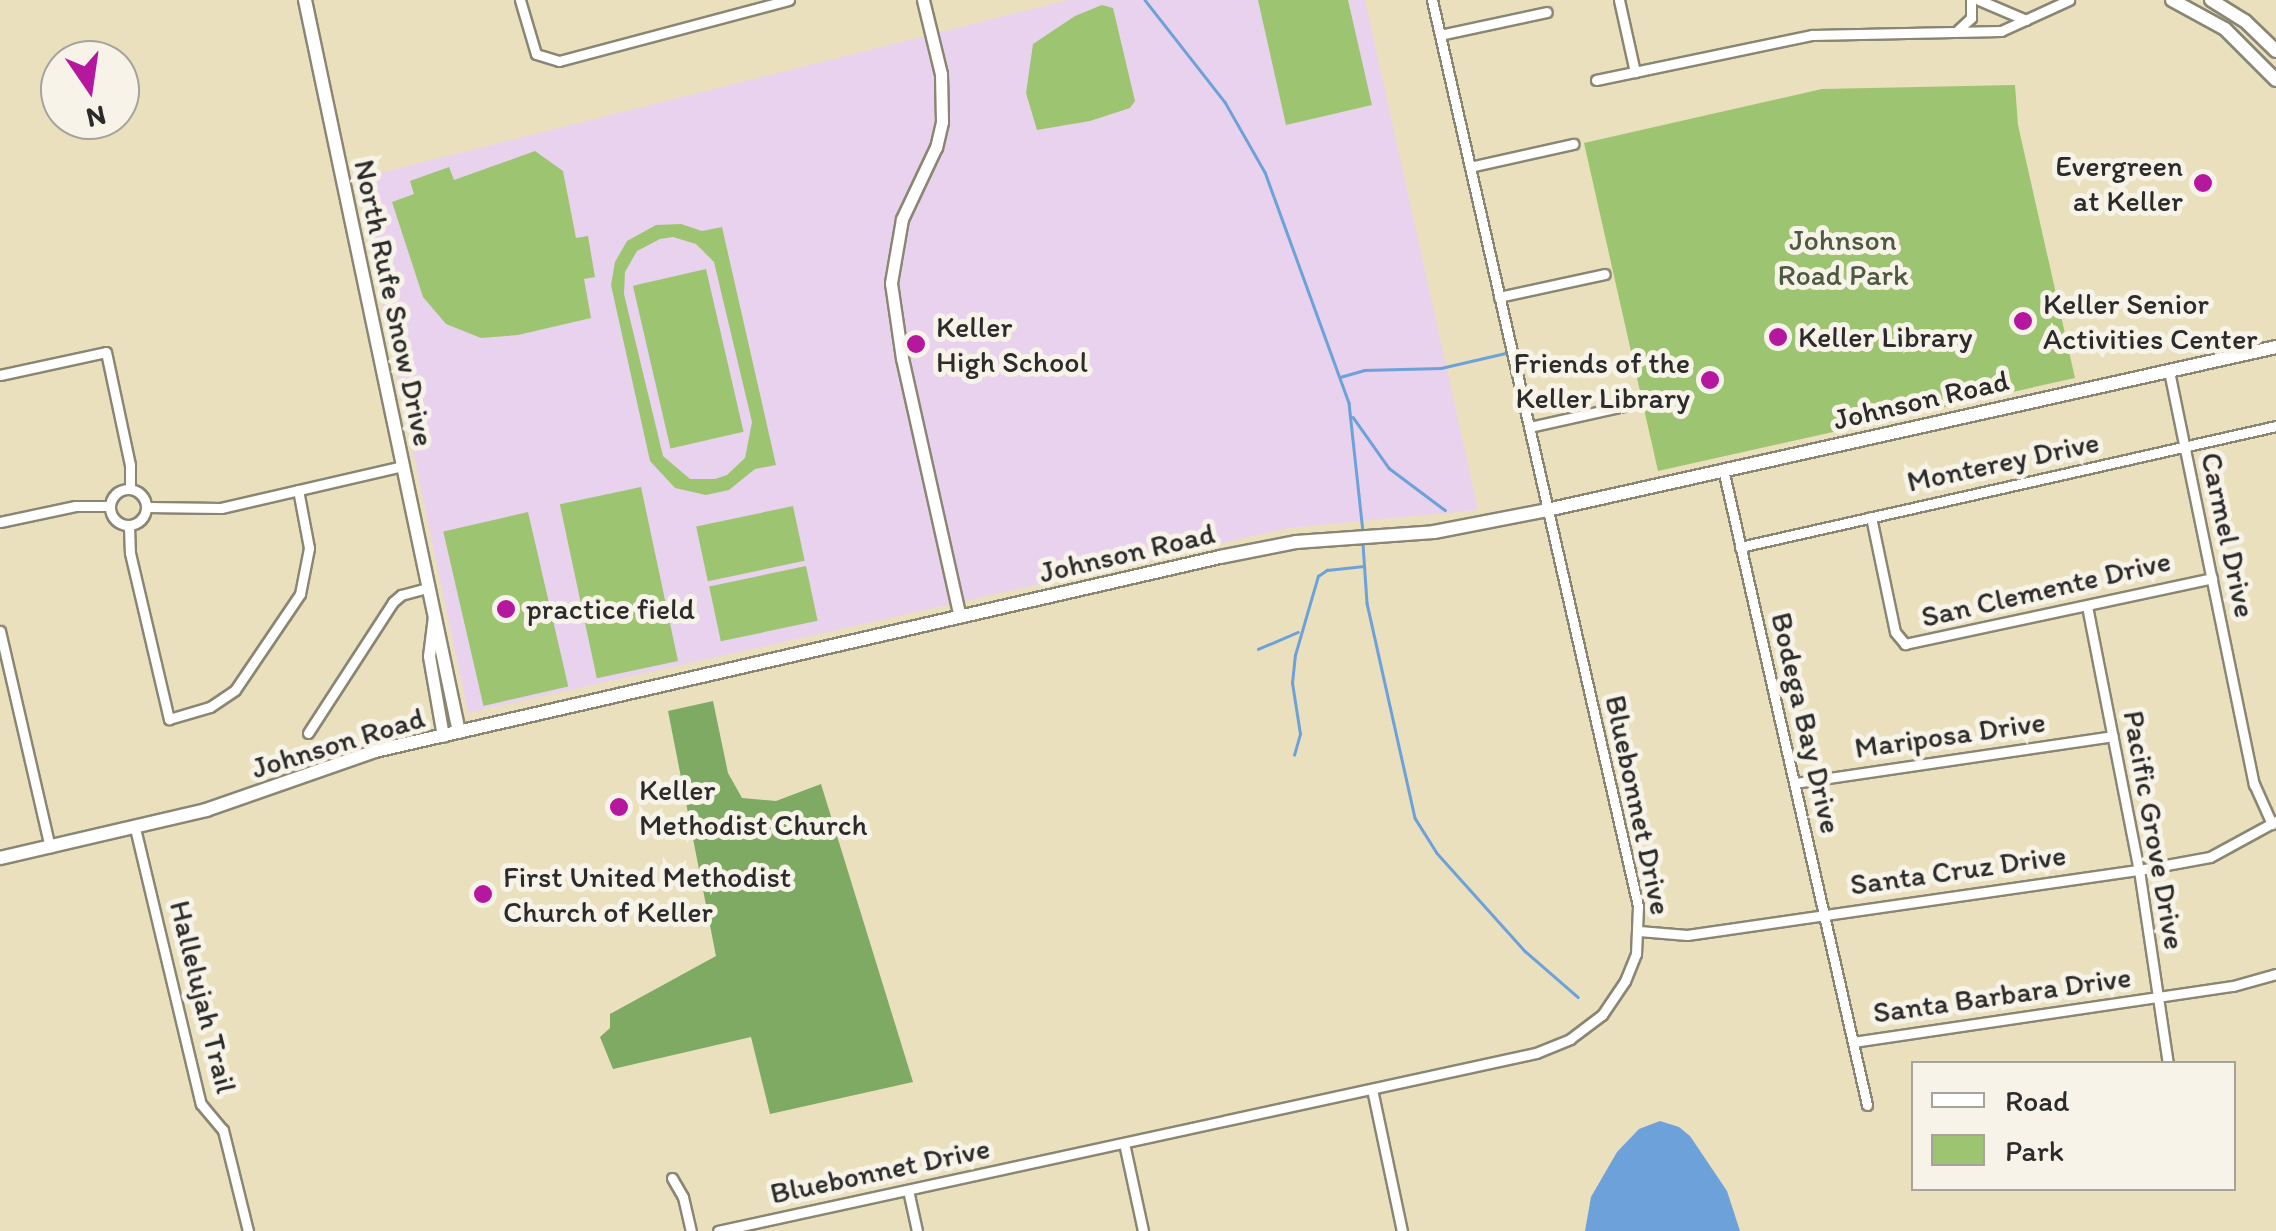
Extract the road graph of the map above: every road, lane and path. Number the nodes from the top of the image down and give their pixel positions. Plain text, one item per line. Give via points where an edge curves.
1 (304, 0) edge
2 (520, 0) edge
3 (789, 0) edge
4 (923, 0) edge
5 (1432, 0) edge
6 (1619, 0) edge
7 (1975, 0) edge
8 (2069, 0) edge
9 (2172, 0) edge
10 (2211, 0) edge
11 (1547, 12) dead end
12 (2030, 19) junction
13 (1951, 31) junction
14 (1440, 35) junction
15 (2276, 51) edge
16 (1635, 72) junction
17 (1596, 80) dead end
18 (2276, 80) edge
19 (1573, 144) dead end
20 (1470, 167) junction
21 (1605, 274) dead end
22 (1500, 297) junction
23 (2276, 347) edge
24 (2169, 371) junction
25 (0, 376) edge
26 (1632, 404) dead end
27 (2276, 426) edge
28 (1530, 427) junction
29 (2184, 448) junction
30 (403, 466) junction
31 (1723, 470) junction
32 (130, 489) junction
33 (298, 490) junction
34 (110, 506) junction
35 (147, 507) junction
36 (1547, 510) junction
37 (1871, 516) junction
38 (0, 522) edge
39 (129, 526) junction
40 (1740, 547) junction
41 (2212, 578) junction
42 (428, 588) junction
43 (2087, 606) junction
44 (434, 616) junction
45 (960, 617) junction
46 (0, 631) edge
47 (459, 732) junction
48 (308, 733) dead end
49 (444, 736) junction
50 (2112, 736) junction
51 (1795, 783) junction
52 (2274, 822) edge
53 (135, 828) junction
54 (50, 847) junction
55 (0, 858) edge
56 (2139, 870) junction
57 (1824, 914) junction
58 (1639, 931) junction
59 (2276, 974) edge
60 (2157, 997) junction
61 (1853, 1042) junction
62 (2168, 1061) edge
63 (1372, 1090) junction
64 (1868, 1105) dead end
65 (1124, 1143) junction
66 (672, 1178) dead end
67 (908, 1190) junction
68 (248, 1231) edge
69 (691, 1231) edge
70 (718, 1231) edge
71 (918, 1231) edge
72 (1144, 1231) edge
73 (1402, 1231) edge

1 - 30 main road, North Rufe Snow Drive
2 - 3 street via 536,54 559,61
4 - 45 street via 941,74 942,122 902,219 892,288
5 - 14 street, Bluebonnet Drive
6 - 16 street
7 - 12 street via 2014,19
7 - 13 street via 1970,21
8 - 12 street
9 - 18 main road via 2224,30
10 - 15 main road
11 - 14 street
12 - 13 street via 2001,31
13 - 16 street via 1812,35
14 - 20 street, Bluebonnet Drive
16 - 17 street
19 - 20 street
20 - 22 street, Bluebonnet Drive
21 - 22 street
22 - 28 street, Bluebonnet Drive
23 - 24 main road, Johnson Road
24 - 29 street, Carmel Drive
24 - 31 main road, Johnson Road
25 - 32 street via 106,352
26 - 28 street
27 - 29 street, Monterey Drive
28 - 36 street, Bluebonnet Drive
29 - 37 street, Monterey Drive
29 - 41 street, Carmel Drive
30 - 33 street
30 - 42 main road, North Rufe Snow Drive
31 - 36 main road, Johnson Road
31 - 40 street, Bodega Bay Drive
32 - 34 street via 116,493
32 - 35 street
33 - 35 street via 212,509
33 - 39 street via 310,548 300,594 235,690 201,711 169,719
34 - 38 street via 75,506
34 - 39 street via 114,518
35 - 39 street
36 - 45 main road, Johnson Road via 1385,538 1296,542
36 - 58 street, Bluebonnet Drive
37 - 40 street, Monterey Drive
37 - 43 street, San Clemente Drive via 1895,632 1905,644
40 - 51 street, Bodega Bay Drive
41 - 43 street, San Clemente Drive
41 - 52 street, Carmel Drive via 2254,784
42 - 44 main road, North Rufe Snow Drive
42 - 48 street via 393,602
43 - 50 street, Pacific Grove Drive
44 - 47 main road, North Rufe Snow Drive
44 - 49 street, North Rufe Snow Drive via 429,656
45 - 47 main road, Johnson Road
46 - 54 street
47 - 49 main road, Johnson Road
49 - 53 main road, Johnson Road
50 - 51 street, Mariposa Drive
50 - 56 street, Pacific Grove Drive
51 - 57 street, Bodega Bay Drive
52 - 56 street, Santa Cruz Drive via 2210,857
53 - 54 main road, Johnson Road
53 - 68 street, Hallelujah Trail via 201,1104 223,1130
54 - 55 main road, Johnson Road
56 - 57 street, Santa Cruz Drive
56 - 60 street, Pacific Grove Drive
57 - 58 street, Santa Cruz Drive via 1687,935
57 - 61 street, Bodega Bay Drive
58 - 63 street, Bluebonnet Drive via 1625,981 1602,1015 1570,1040
59 - 60 street, Santa Barbara Drive
60 - 61 street, Santa Barbara Drive
60 - 62 street, Pacific Grove Drive
61 - 64 street, Bodega Bay Drive
63 - 65 street, Bluebonnet Drive
63 - 73 street
65 - 67 street, Bluebonnet Drive
65 - 72 street
66 - 69 street
67 - 70 street, Bluebonnet Drive
67 - 71 street

